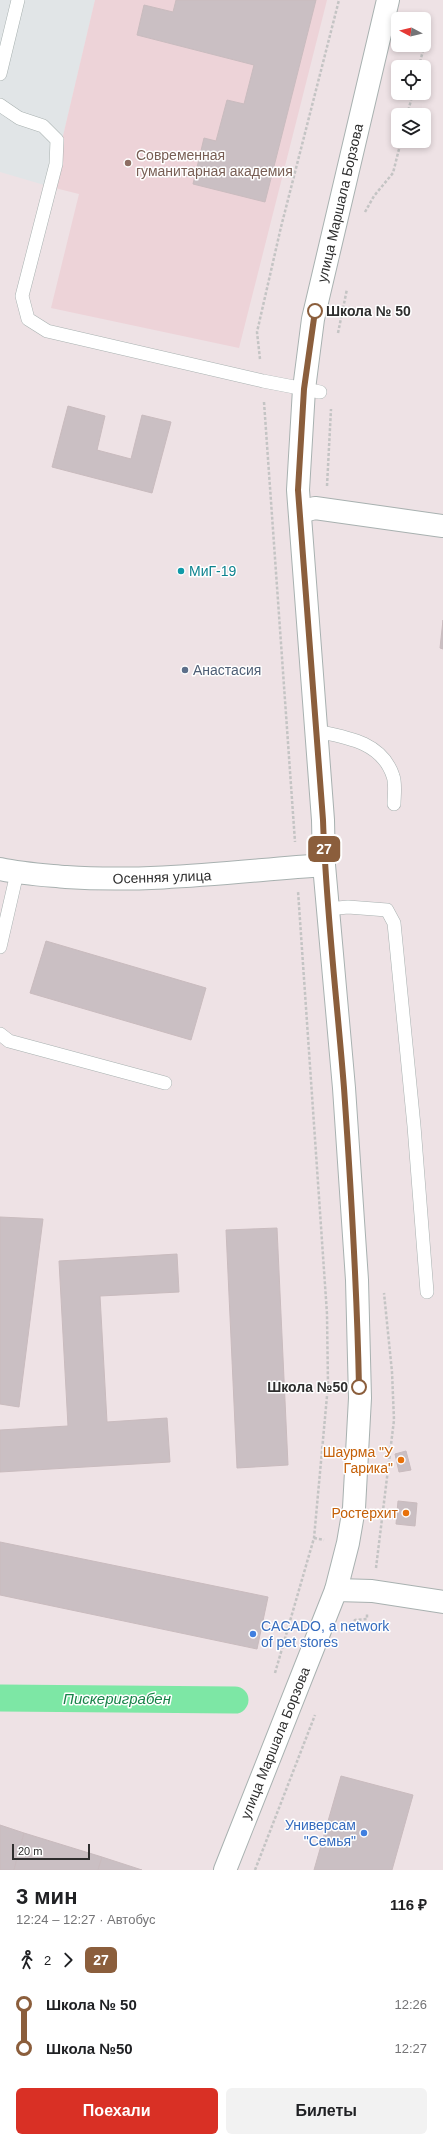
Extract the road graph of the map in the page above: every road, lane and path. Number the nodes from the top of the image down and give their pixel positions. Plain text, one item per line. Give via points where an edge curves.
1 (18, 0) edge
2 (339, 0) edge
3 (388, 0) edge
4 (0, 74) edge
5 (0, 105) edge
6 (399, 148) edge
7 (362, 216) dead end
8 (348, 285) dead end
9 (337, 338) dead end
10 (262, 381) junction
11 (312, 390) junction
12 (331, 407) dead end
13 (329, 511) junction
14 (300, 512) junction
15 (443, 526) edge
16 (316, 731) junction
17 (394, 804) dead end
18 (324, 865) junction
19 (296, 867) junction
20 (8, 871) edge
21 (328, 909) junction
22 (0, 946) edge
23 (0, 1034) edge
24 (165, 1083) dead end
25 (383, 1288) dead end
26 (427, 1292) dead end
27 (336, 1590) junction
28 (372, 1591) junction
29 (443, 1602) edge
30 (347, 1631) dead end
31 (273, 1678) dead end
32 (316, 1712) dead end
33 (225, 1870) edge
34 (255, 1870) edge

1 - 4 lane
2 - 10 path via 257,332
3 - 11 main road, улица Маршала Борзова via 313,319
5 - 10 lane via 19,118 43,126 57,140 56,164 22,296 28,319 48,331
6 - 7 path via 393,173
8 - 9 path
10 - 11 lane
10 - 19 path
11 - 14 main road, улица Маршала Борзова via 298,490
12 - 13 path via 326,487
13 - 14 main road via 315,508
13 - 15 main road
14 - 16 main road, улица Маршала Борзова
16 - 17 lane via 355,738 382,756 393,777
16 - 18 main road, улица Маршала Борзова
18 - 19 main road, Осенняя улица
18 - 21 main road, улица Маршала Борзова
19 - 20 main road, Осенняя улица via 200,876 104,879
19 - 31 path via 327,1314 328,1385 314,1538
20 - 22 lane
21 - 26 lane via 348,907 387,910 394,923
21 - 27 main road, улица Маршала Борзова via 344,1088 357,1280 360,1398 354,1508
23 - 24 lane via 9,1041
25 - 28 path via 394,1420 380,1549
27 - 28 main road
27 - 33 main road, улица Маршала Борзова
28 - 29 main road
28 - 30 path via 367,1618 355,1620
32 - 34 path

